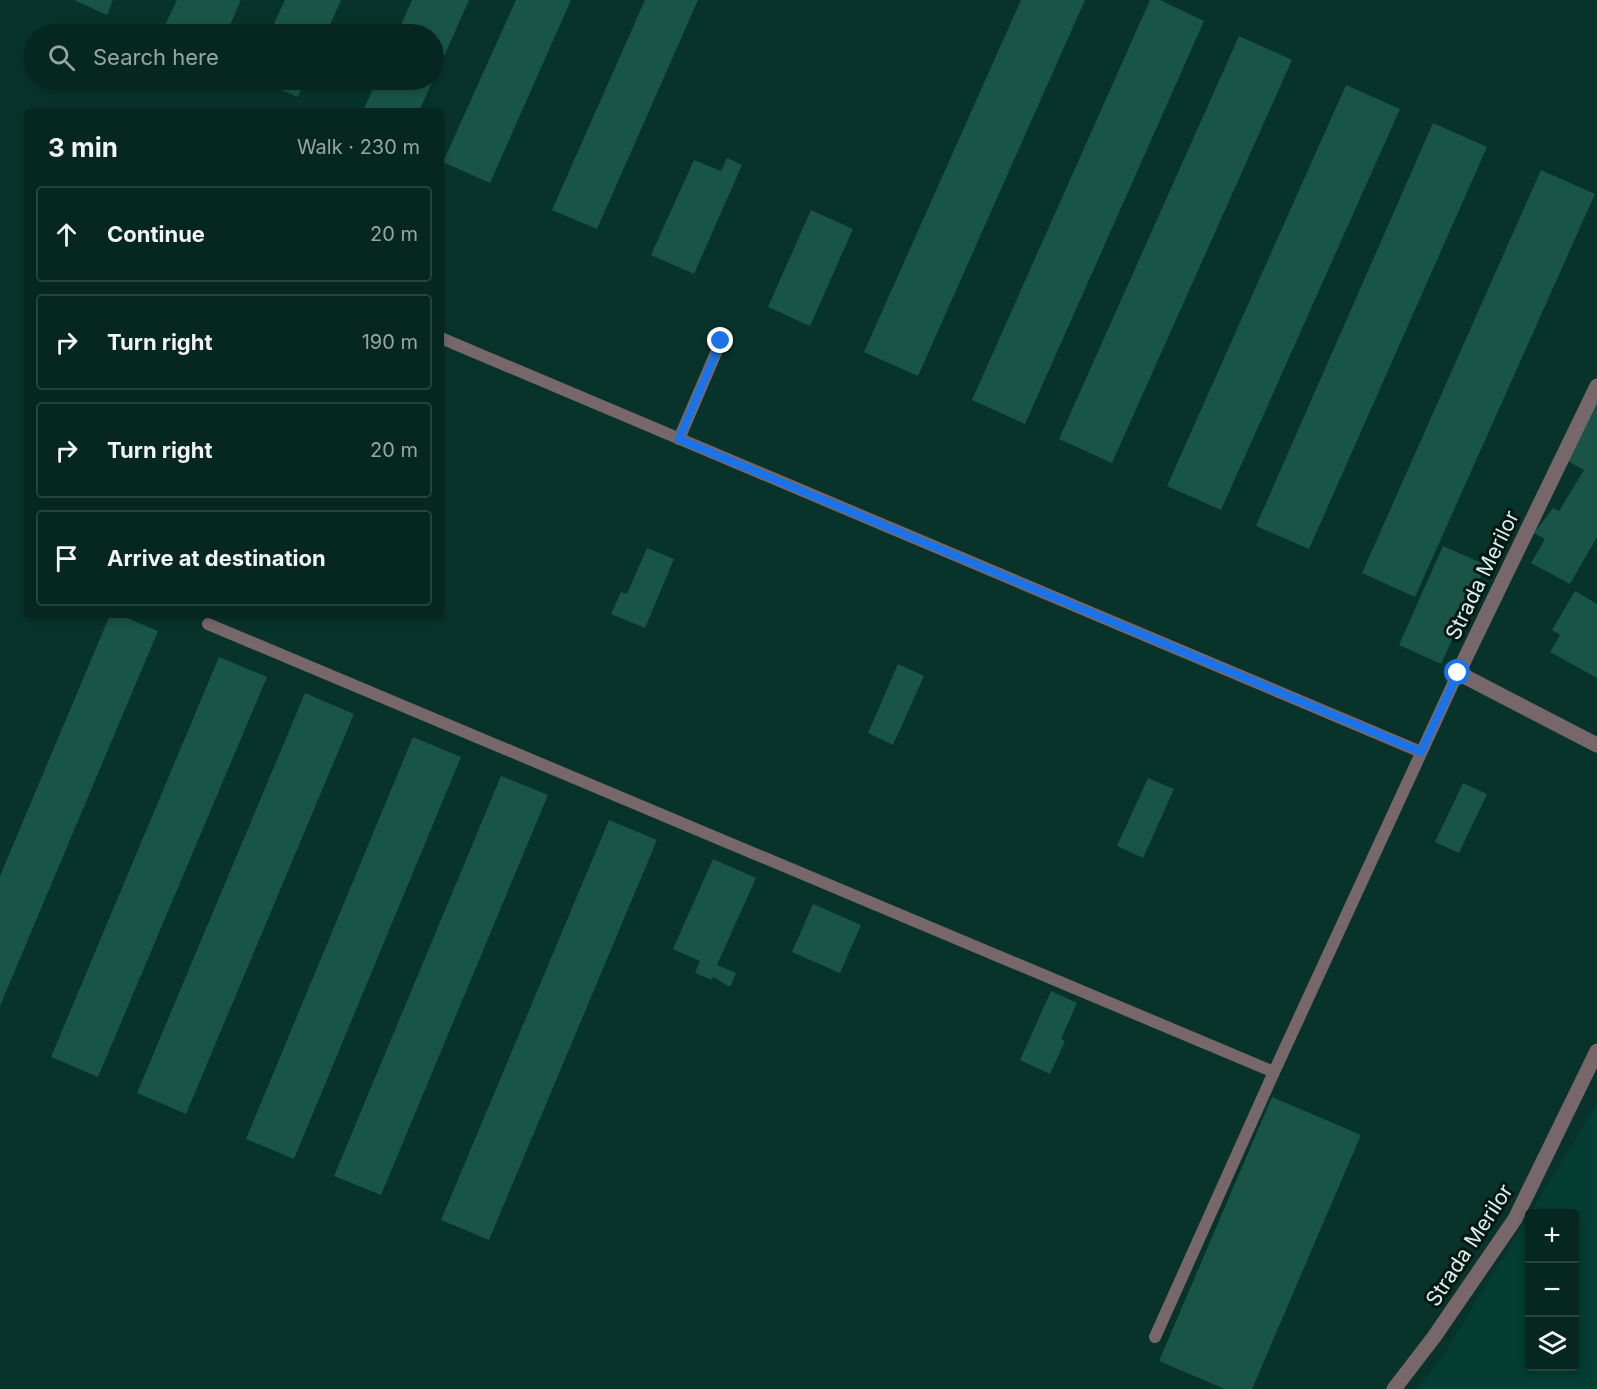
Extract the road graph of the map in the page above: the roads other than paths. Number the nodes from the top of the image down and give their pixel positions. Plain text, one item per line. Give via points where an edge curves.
1 (444, 339) edge
2 (721, 341) dead end
3 (1597, 386) edge
4 (679, 439) junction
5 (208, 624) dead end
6 (1458, 673) junction
7 (1597, 746) edge
8 (1421, 752) junction
9 (1597, 1051) edge
10 (1274, 1072) junction
11 (1155, 1337) dead end
12 (1394, 1389) edge

1 - 4 lane
2 - 4 lane
3 - 6 street, Strada Merilor
4 - 8 lane
5 - 10 lane
6 - 7 street, Strada Merilor
6 - 8 lane
8 - 10 lane
9 - 12 street, Strada Merilor via 1515,1219
10 - 11 lane

